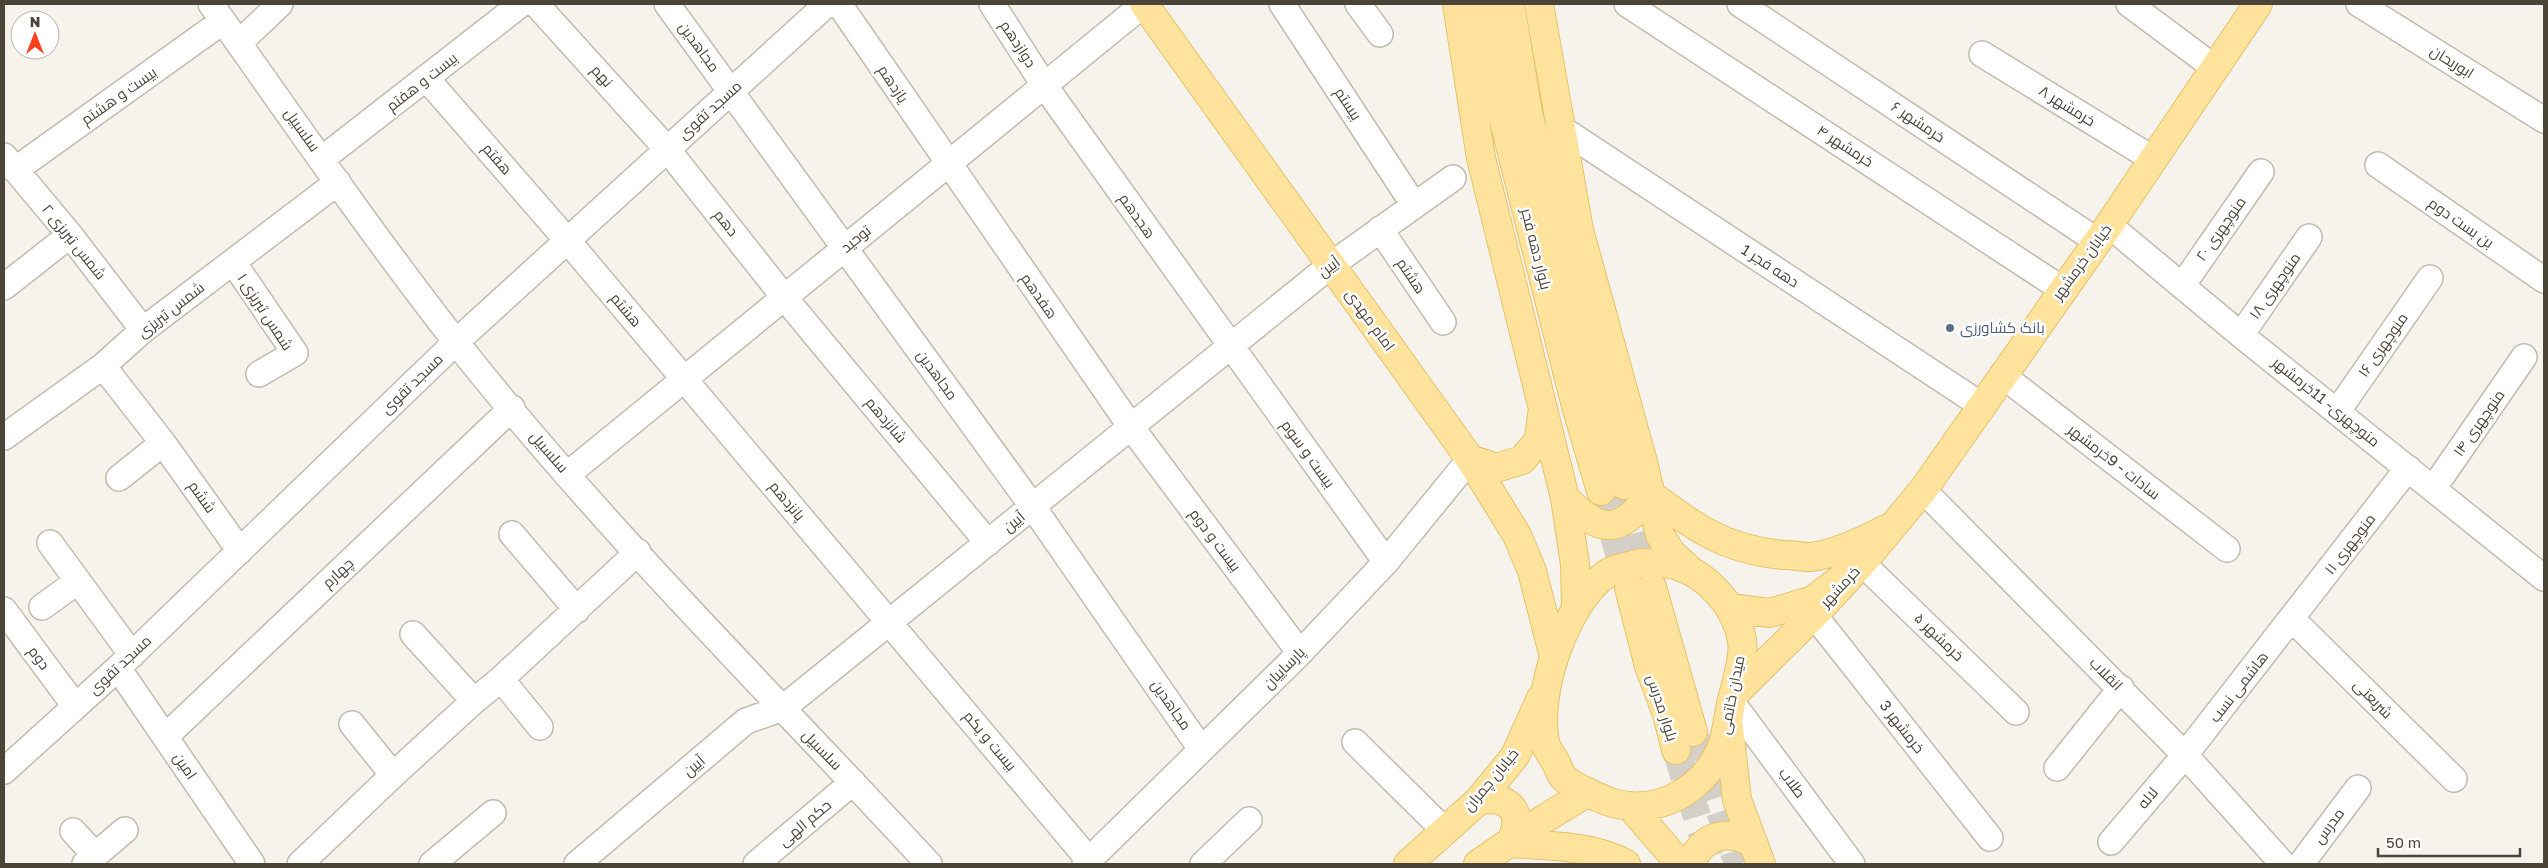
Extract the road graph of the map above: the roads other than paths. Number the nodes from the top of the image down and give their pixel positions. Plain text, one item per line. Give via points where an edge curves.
1 (280, 4) edge
2 (521, 4) edge
3 (536, 4) edge
4 (668, 4) edge
5 (827, 4) edge
6 (838, 4) edge
7 (992, 4) edge
8 (1144, 4) edge
9 (1282, 4) edge
10 (1358, 4) edge
11 (1457, 4) edge
12 (1485, 4) edge
13 (1510, 4) edge
14 (1539, 4) edge
15 (1627, 4) edge
16 (1740, 4) edge
17 (2129, 4) edge
18 (2258, 4) edge
19 (2359, 4) edge
20 (217, 13) edge
21 (1380, 34) dead end
22 (240, 42) junction
23 (1982, 54) dead end
24 (2215, 68) junction
25 (426, 78) junction
26 (1044, 85) junction
27 (730, 91) junction
28 (2544, 120) edge
29 (1559, 127) junction
30 (668, 149) junction
31 (2153, 158) junction
32 (322, 160) junction
33 (9, 163) edge
34 (947, 164) junction
35 (2378, 166) dead end
36 (2261, 172) dead end
37 (1453, 178) dead end
38 (338, 182) junction
39 (1414, 205) junction
40 (1380, 229) junction
41 (2103, 233) junction
42 (70, 235) junction
43 (2309, 236) dead end
44 (567, 240) junction
45 (845, 248) junction
46 (233, 262) junction
47 (1331, 265) junction
48 (2430, 278) dead end
49 (2544, 280) edge
50 (2182, 286) junction
51 (4, 287) edge
52 (2062, 289) junction
53 (784, 297) junction
54 (1443, 322) dead end
55 (143, 330) junction
56 (2241, 335) junction
57 (456, 342) junction
58 (1230, 346) junction
59 (2524, 357) dead end
60 (103, 366) junction
61 (259, 374) dead end
62 (2002, 375) junction
63 (684, 379) junction
64 (1981, 405) junction
65 (512, 408) junction
66 (2337, 412) junction
67 (1543, 413) junction
68 (1130, 427) junction
69 (4, 437) edge
70 (163, 443) junction
71 (1470, 459) junction
72 (2408, 468) junction
73 (568, 474) junction
74 (119, 478) dead end
75 (2433, 489) junction
76 (1923, 490) junction
77 (1650, 494) junction
78 (1565, 498) junction
79 (1033, 507) junction
80 (1896, 524) junction
81 (512, 534) dead end
82 (50, 543) dead end
83 (988, 543) junction
84 (2227, 549) dead end
85 (240, 551) junction
86 (638, 552) junction
87 (1386, 562) junction
88 (1862, 563) junction
89 (2542, 572) edge
90 (1694, 574) junction
91 (78, 581) junction
92 (1641, 587) tunnel mouth
93 (42, 606) dead end
94 (1576, 608) junction
95 (1730, 608) junction
96 (4, 610) edge
97 (577, 610) junction
98 (1814, 615) junction
99 (2292, 619) junction
100 (890, 623) junction
101 (413, 634) dead end
102 (1300, 653) junction
103 (125, 661) junction
104 (1552, 668) junction
105 (501, 679) junction
106 (2121, 688) junction
107 (474, 701) junction
108 (1731, 704) junction
109 (75, 706) junction
110 (783, 708) junction
111 (2016, 712) dead end
112 (352, 724) dead end
113 (540, 727) dead end
114 (165, 737) junction
115 (1684, 741) tunnel mouth
116 (1354, 742) dead end
117 (1201, 749) junction
118 (2185, 755) junction
119 (2057, 768) dead end
120 (4, 771) edge
121 (393, 775) junction
122 (2454, 779) dead end
123 (854, 782) junction
124 (2358, 788) dead end
125 (1588, 792) junction
126 (1478, 801) junction
127 (1630, 806) junction
128 (493, 812) dead end
129 (1249, 820) dead end
130 (125, 830) dead end
131 (1445, 830) junction
132 (73, 831) dead end
133 (1990, 838) dead end
134 (2111, 842) dead end
135 (1510, 843) junction
136 (1757, 853) edge
137 (90, 860) edge
138 (1087, 862) edge
139 (2277, 862) edge
140 (252, 864) edge
141 (300, 864) edge
142 (432, 864) edge
143 (577, 864) edge
144 (756, 864) edge
145 (929, 864) edge
146 (1203, 864) edge
147 (1408, 864) edge
148 (1478, 864) edge
149 (1626, 864) edge
150 (1680, 864) edge
151 (1691, 864) edge
152 (1852, 864) edge
153 (2301, 864) edge

1 - 22 street
2 - 25 street, بیست و هفتم
3 - 30 street, نهم
4 - 27 street, مجاهدین
5 - 27 street, مسجد تقوی
6 - 34 street, یازدهم
7 - 26 street, دوازدهم
8 - 26 street, توحید
8 - 47 main road, امام مهدی
9 - 39 street, بیستم
10 - 21 street
11 - 67 main road via 1481,158
12 - 13 main road, بلوار دهه فجر via 1500,105 1576,406 1612,488 1600,403 1528,113
14 - 29 main road
15 - 52 street, خرمشهر ۴
16 - 41 street, خرمشهر ۶
17 - 24 street
18 - 24 main road, خیابان خرمشهر
19 - 28 street, ابوریحان
20 - 22 street, سلسبیل
20 - 33 street, بیست و هشتم
22 - 32 street, سلسبیل
23 - 31 street, خرمشهر ۸
24 - 31 main road, خیابان خرمشهر
25 - 32 street, بیست و هفتم
25 - 44 street, هفتم
26 - 34 street, توحید
26 - 58 street, هجدهم
27 - 30 street, مسجد تقوی
27 - 45 street, مجاهدین
29 - 64 street, دهه فجر 1
29 - 77 main road via 1579,230
30 - 44 street, مسجد تقوی
30 - 53 street, دهم
31 - 41 main road, خیابان خرمشهر
32 - 38 street, سلسبیل
33 - 42 street, شمس تبریزی ۲
34 - 45 street, توحید
34 - 68 street, هفدهم
35 - 49 street, بن بست دوم
36 - 50 street, منوچهری ۲۰
37 - 39 street, آیین
38 - 46 street, شمس تبریزی
38 - 57 street, سلسبیل
39 - 40 street, آیین
40 - 47 street, آیین
40 - 54 street, هشتم
41 - 50 street, منوچهری- 11خرمشهر
41 - 52 main road, خیابان خرمشهر
42 - 51 street
42 - 55 street, شمس تبریزی ۲
43 - 56 street, منوچهری ۱۸
44 - 57 street, مسجد تقوی
44 - 63 street, هشتم
45 - 53 street, توحید
45 - 79 street, مجاهدین
46 - 55 street, شمس تبریزی
46 - 61 street, شمس تبریزی ۱ via 295,353
47 - 58 street, آیین
47 - 71 main road, امام مهدی
48 - 66 street, منوچهری ۱۶
50 - 56 street, منوچهری- 11خرمشهر
52 - 62 main road, خیابان خرمشهر
53 - 63 street, توحید
53 - 83 street, شانزدهم
55 - 60 street, شمس تبریزی
56 - 66 street, منوچهری- 11خرمشهر
57 - 65 street, سلسبیل
57 - 85 street, مسجد تقوی
58 - 68 street, آیین
58 - 87 street, بیست و سوم
59 - 75 street, منوچهری ۱۴
60 - 69 street, شمس تبریزی
60 - 70 street, ششم
62 - 64 main road, خیابان خرمشهر
62 - 84 street, سادات - 9خرمشهر
63 - 73 street, توحید
63 - 100 street, پانزدهم
64 - 76 main road, خیابان خرمشهر
65 - 73 street, سلسبیل
65 - 114 street, چهارم
66 - 72 street, منوچهری- 11خرمشهر
67 - 71 main road via 1540,440 1522,460 1496,468
67 - 78 main road
68 - 79 street, آیین
68 - 102 street, بیست و دوم
70 - 74 street
70 - 85 street, ششم
71 - 87 street, پارساییان
71 - 104 main road, امام مهدی via 1517,535 1532,572
72 - 75 street, منوچهری- 11خرمشهر
72 - 99 street, منوچهری ۱۱
73 - 86 street, سلسبیل
75 - 89 street, منوچهری- 11خرمشهر
76 - 80 main road, خیابان خرمشهر
76 - 106 street, انقلاب
77 - 78 main road via 1638,511 1621,523 1598,525 1584,517
77 - 80 main road via 1688,523 1722,542 1765,553 1811,557 1859,543
77 - 90 main road via 1660,535 1672,554
78 - 94 main road via 1575,564
79 - 83 street, آیین
79 - 117 street, مجاهدین
80 - 88 main road, خیابان خرمشهر
81 - 97 street
82 - 91 street, امین
83 - 100 street, آیین
85 - 103 street, مسجد تقوی
86 - 97 street
86 - 110 street, سلسبیل
87 - 102 street, پارساییان
88 - 95 main road, خرمشهر via 1813,600 1770,613
88 - 98 main road, خرمشهر
88 - 111 street, خرمشهر ۵
90 - 94 main road, میدان خاتمی via 1675,565 1641,563 1607,573 1587,591
90 - 95 main road, میدان خاتمی via 1716,590
91 - 93 street
91 - 103 street, امین
92 - 115 main road, بلوار مدرس
94 - 104 main road, میدان خاتمی via 1564,626
95 - 108 main road, میدان خاتمی via 1742,642
96 - 109 street, دوم
97 - 105 street
98 - 108 main road, خرمشهر
98 - 133 street, خرمشهر 3
99 - 118 street, هاشمی نسب
99 - 122 street, شریعتی
100 - 110 street, آیین
100 - 138 street, بیست و یکم
101 - 107 street
102 - 117 street, پارساییان
103 - 109 street, مسجد تقوی
103 - 114 street, امین
104 - 125 main road, میدان خاتمی via 1544,702 1545,742 1564,778
104 - 126 main road, خیابان چمران via 1516,756
105 - 107 street
105 - 113 street
106 - 118 street, انقلاب
106 - 119 street
107 - 121 street
108 - 127 main road, میدان خاتمی via 1721,748 1702,779 1674,799 1657,806
108 - 136 main road via 1737,800
108 - 152 street, طلاب
109 - 120 street, مسجد تقوی
110 - 123 street, سلسبیل
110 - 143 street, آیین via 746,721
112 - 121 street
114 - 140 street, امین
116 - 131 street
117 - 138 street, پارساییان
118 - 134 street, لاله
118 - 139 street, انقلاب
121 - 141 street
123 - 144 street, حکم الهی
123 - 145 street, سلسبیل
124 - 153 street, مدرس
125 - 127 main road, میدان خاتمی via 1612,803
125 - 135 main road
126 - 131 main road, خیابان چمران
126 - 135 main road via 1493,797 1507,802 1512,808 1516,814 1517,830
127 - 150 main road
128 - 142 street
129 - 146 street
130 - 137 street
131 - 147 main road, خیابان چمران
132 - 137 street
135 - 148 main road
135 - 149 main road via 1573,848
136 - 151 main road via 1744,838 1722,834 1699,847

